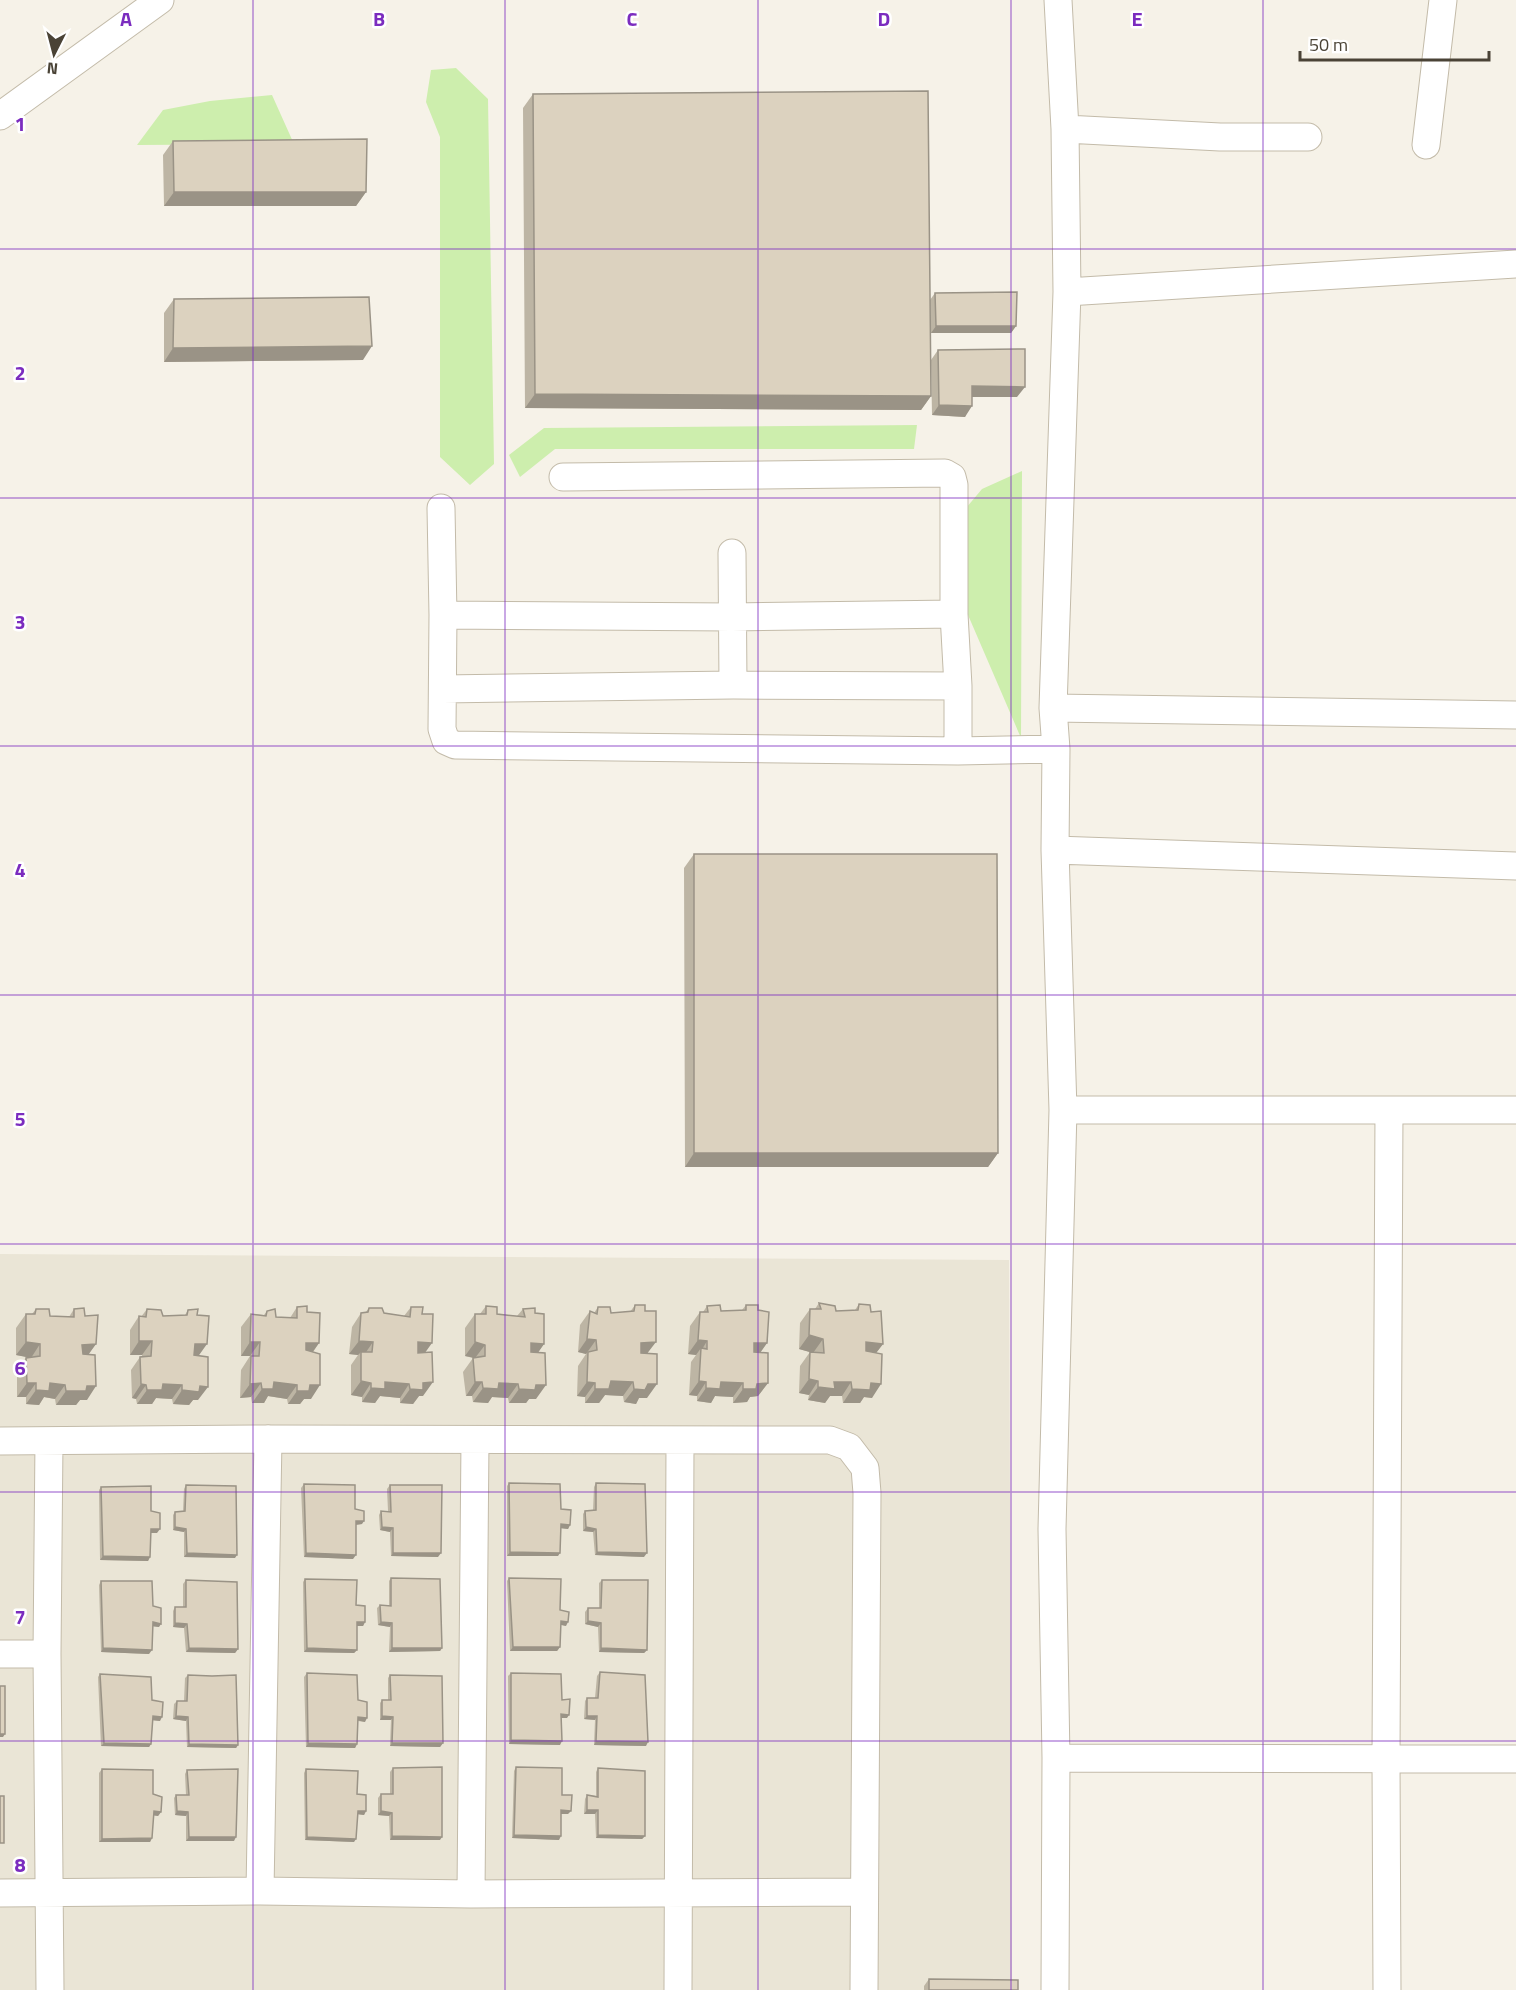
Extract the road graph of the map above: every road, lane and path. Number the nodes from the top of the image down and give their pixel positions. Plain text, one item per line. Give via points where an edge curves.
1 (160, 0) edge
2 (1059, 0) edge
3 (1443, 0) edge
4 (0, 116) edge
5 (1065, 129) junction
6 (1308, 137) dead end
7 (1426, 145) dead end
8 (1516, 264) edge
9 (1067, 292) junction
10 (563, 477) dead end
11 (441, 508) dead end
12 (730, 553) dead end
13 (954, 614) junction
14 (443, 615) junction
15 (732, 617) junction
16 (733, 685) junction
17 (958, 686) junction
18 (443, 689) junction
19 (1053, 708) junction
20 (1516, 715) edge
21 (1056, 749) junction
22 (958, 751) junction
23 (1055, 850) junction
24 (1516, 866) edge
25 (1063, 1110) junction
26 (1389, 1110) junction
27 (1516, 1110) edge
28 (268, 1439) junction
29 (475, 1440) junction
30 (0, 1441) edge
31 (49, 1441) junction
32 (680, 1441) junction
33 (0, 1654) edge
34 (47, 1654) junction
35 (1056, 1758) junction
36 (1386, 1759) junction
37 (1516, 1759) edge
38 (260, 1891) junction
39 (864, 1892) junction
40 (0, 1893) edge
41 (50, 1893) junction
42 (471, 1894) junction
43 (677, 1894) junction
44 (50, 1990) edge
45 (678, 1990) edge
46 (864, 1990) edge
47 (1055, 1990) edge
48 (1387, 1990) edge

1 - 4 street
2 - 5 street
3 - 7 street
5 - 6 street
5 - 9 street
8 - 9 street
9 - 19 street
10 - 13 street via 945,473 952,477 954,485 938,550
11 - 14 street via 457,556
12 - 15 street
13 - 15 street
13 - 17 street
14 - 15 street
14 - 18 street
15 - 16 street
16 - 17 street
16 - 18 street
17 - 22 street
18 - 22 street via 442,729 446,741 455,745
19 - 20 street
19 - 21 street
21 - 22 street
21 - 23 street
23 - 24 street
23 - 25 street
25 - 26 street
25 - 35 street via 1052,1529
26 - 27 street
26 - 36 street
28 - 29 street
28 - 31 street
28 - 38 street
29 - 32 street
29 - 42 street
30 - 31 street
31 - 34 street
32 - 39 street via 830,1440 849,1447 865,1468
32 - 43 street
33 - 34 street
34 - 41 street
35 - 36 street
35 - 47 street
36 - 37 street
36 - 48 street
38 - 41 street
38 - 42 street
39 - 43 street
39 - 46 street
40 - 41 street
41 - 44 street
42 - 43 street
43 - 45 street

